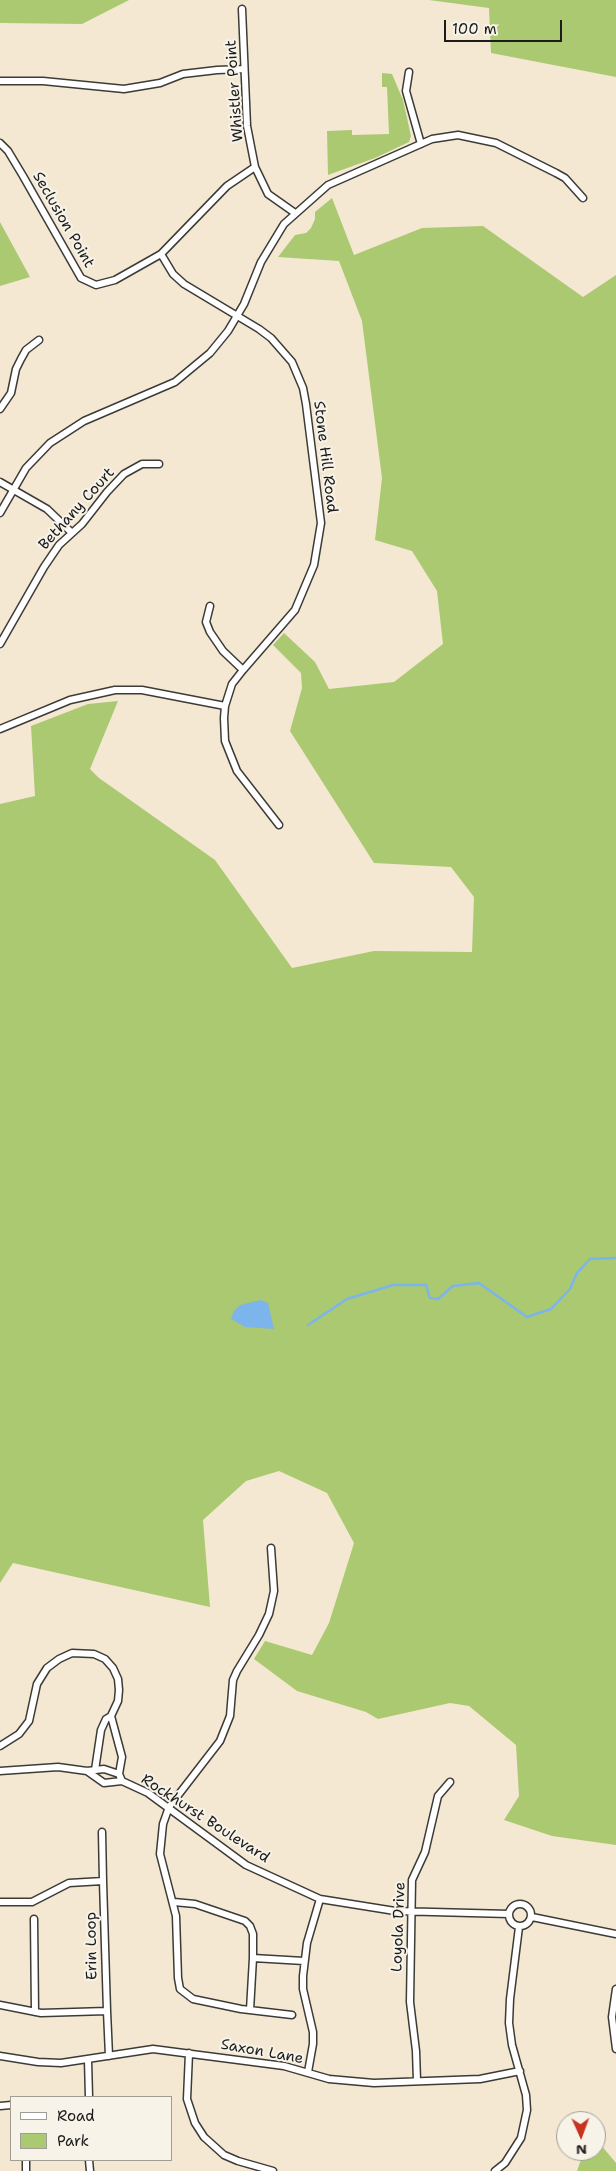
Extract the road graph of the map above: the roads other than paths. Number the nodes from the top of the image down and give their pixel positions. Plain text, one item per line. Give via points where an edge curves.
1 (242, 9) dead end
2 (244, 69) junction
3 (409, 72) dead end
4 (0, 82) edge
5 (0, 143) edge
6 (421, 144) junction
7 (255, 167) junction
8 (583, 198) dead end
9 (295, 213) junction
10 (162, 254) junction
11 (237, 316) junction
12 (39, 340) dead end
13 (0, 409) edge
14 (159, 464) dead end
15 (0, 482) edge
16 (12, 489) junction
17 (0, 513) edge
18 (71, 532) junction
19 (210, 606) dead end
20 (0, 644) edge
21 (243, 670) junction
22 (225, 706) junction
23 (0, 729) edge
24 (279, 825) dead end
25 (271, 1548) dead end
26 (111, 1716) junction
27 (0, 1746) edge
28 (95, 1770) junction
29 (0, 1771) edge
30 (87, 1771) junction
31 (119, 1774) junction
32 (122, 1782) junction
33 (450, 1782) dead end
34 (169, 1807) junction
35 (102, 1832) dead end
36 (103, 1881) junction
37 (320, 1899) junction
38 (0, 1902) edge
39 (174, 1902) junction
40 (412, 1911) junction
41 (509, 1914) junction
42 (532, 1917) junction
43 (34, 1919) dead end
44 (519, 1926) junction
45 (616, 1934) edge
46 (253, 1958) junction
47 (304, 1961) junction
48 (616, 1989) edge
49 (0, 2005) edge
50 (250, 2010) junction
51 (107, 2011) junction
52 (35, 2012) junction
53 (292, 2016) dead end
54 (616, 2049) edge
55 (189, 2053) junction
56 (0, 2056) edge
57 (110, 2056) junction
58 (88, 2060) junction
59 (520, 2071) junction
60 (308, 2072) junction
61 (417, 2081) junction
62 (89, 2096) edge
63 (273, 2171) edge
64 (495, 2171) edge

1 - 2 street, Whistler Point
2 - 4 street via 183,74 160,83 124,89 44,81
2 - 7 street, Whistler Point via 248,137
3 - 6 street via 406,90
5 - 10 street, Seclusion Point via 23,176 80,278 88,283 104,284
6 - 8 street via 458,135 496,143 565,178
6 - 9 street via 328,185
7 - 9 street, Whistler Point via 268,194
7 - 10 street, Seclusion Point via 227,186
9 - 11 street via 269,248
10 - 11 street, Stone Hill Road via 178,279
11 - 16 street via 220,342 186,374 160,390 65,432 36,455
11 - 21 street, Stone Hill Road via 271,338 292,362 298,376 306,404 321,523 314,565 295,610
12 - 13 street via 20,359 11,393
14 - 18 street, Bethany Court via 142,464 124,474 82,524
15 - 16 street
16 - 17 street
16 - 18 street via 47,509
18 - 20 street, Bethany Court via 53,552
19 - 21 street via 206,622 210,632 223,651
21 - 22 street, Stone Hill Road via 232,684
22 - 23 street via 158,692 115,690 70,700
22 - 24 street, Stone Hill Road via 225,741 232,761
25 - 34 street via 272,1603 259,1635 236,1670 226,1728 220,1741
26 - 27 street via 119,1696 118,1679 113,1668 94,1654 72,1653 43,1673 37,1684 29,1721 19,1734
26 - 28 street via 101,1730
26 - 31 street via 122,1757
28 - 30 street, Rockhurst Boulevard
28 - 31 street, Rockhurst Boulevard
29 - 30 street, Rockhurst Boulevard via 58,1767
30 - 32 street, Rockhurst Boulevard via 104,1782
31 - 32 street, Rockhurst Boulevard
32 - 34 street, Rockhurst Boulevard
33 - 40 street, Loyola Drive via 438,1796 424,1852 414,1873
34 - 37 street, Rockhurst Boulevard via 246,1865
34 - 39 street via 163,1824 160,1854
35 - 36 street, Erin Loop
36 - 38 street via 69,1883 32,1902
36 - 51 street, Erin Loop
37 - 40 street, Rockhurst Boulevard
37 - 47 street
39 - 46 street via 195,1904 245,1921 253,1934
39 - 50 street via 180,1989 193,1999
40 - 41 street, Rockhurst Boulevard
40 - 61 street, Loyola Drive via 410,2002
41 - 42 street, Rockhurst Boulevard via 512,1908 522,1904 531,1910
41 - 44 street via 511,1921
42 - 44 street via 529,1923
42 - 45 street, Rockhurst Boulevard
43 - 52 street
44 - 59 street via 509,2023
46 - 47 street
46 - 50 street
47 - 60 street via 303,1989 313,2032
48 - 54 street via 612,2017
49 - 52 street
50 - 53 street
51 - 52 street
51 - 57 street, Erin Loop
55 - 57 street, Saxon Lane via 153,2049
55 - 60 street, Saxon Lane
55 - 63 street via 187,2099 194,2123 213,2146 231,2158
56 - 58 street, Saxon Lane via 51,2063
57 - 58 street, Saxon Lane
58 - 62 street
59 - 61 street, Saxon Lane via 480,2079
59 - 64 street via 526,2095 526,2124 513,2152
60 - 61 street, Saxon Lane via 350,2082

